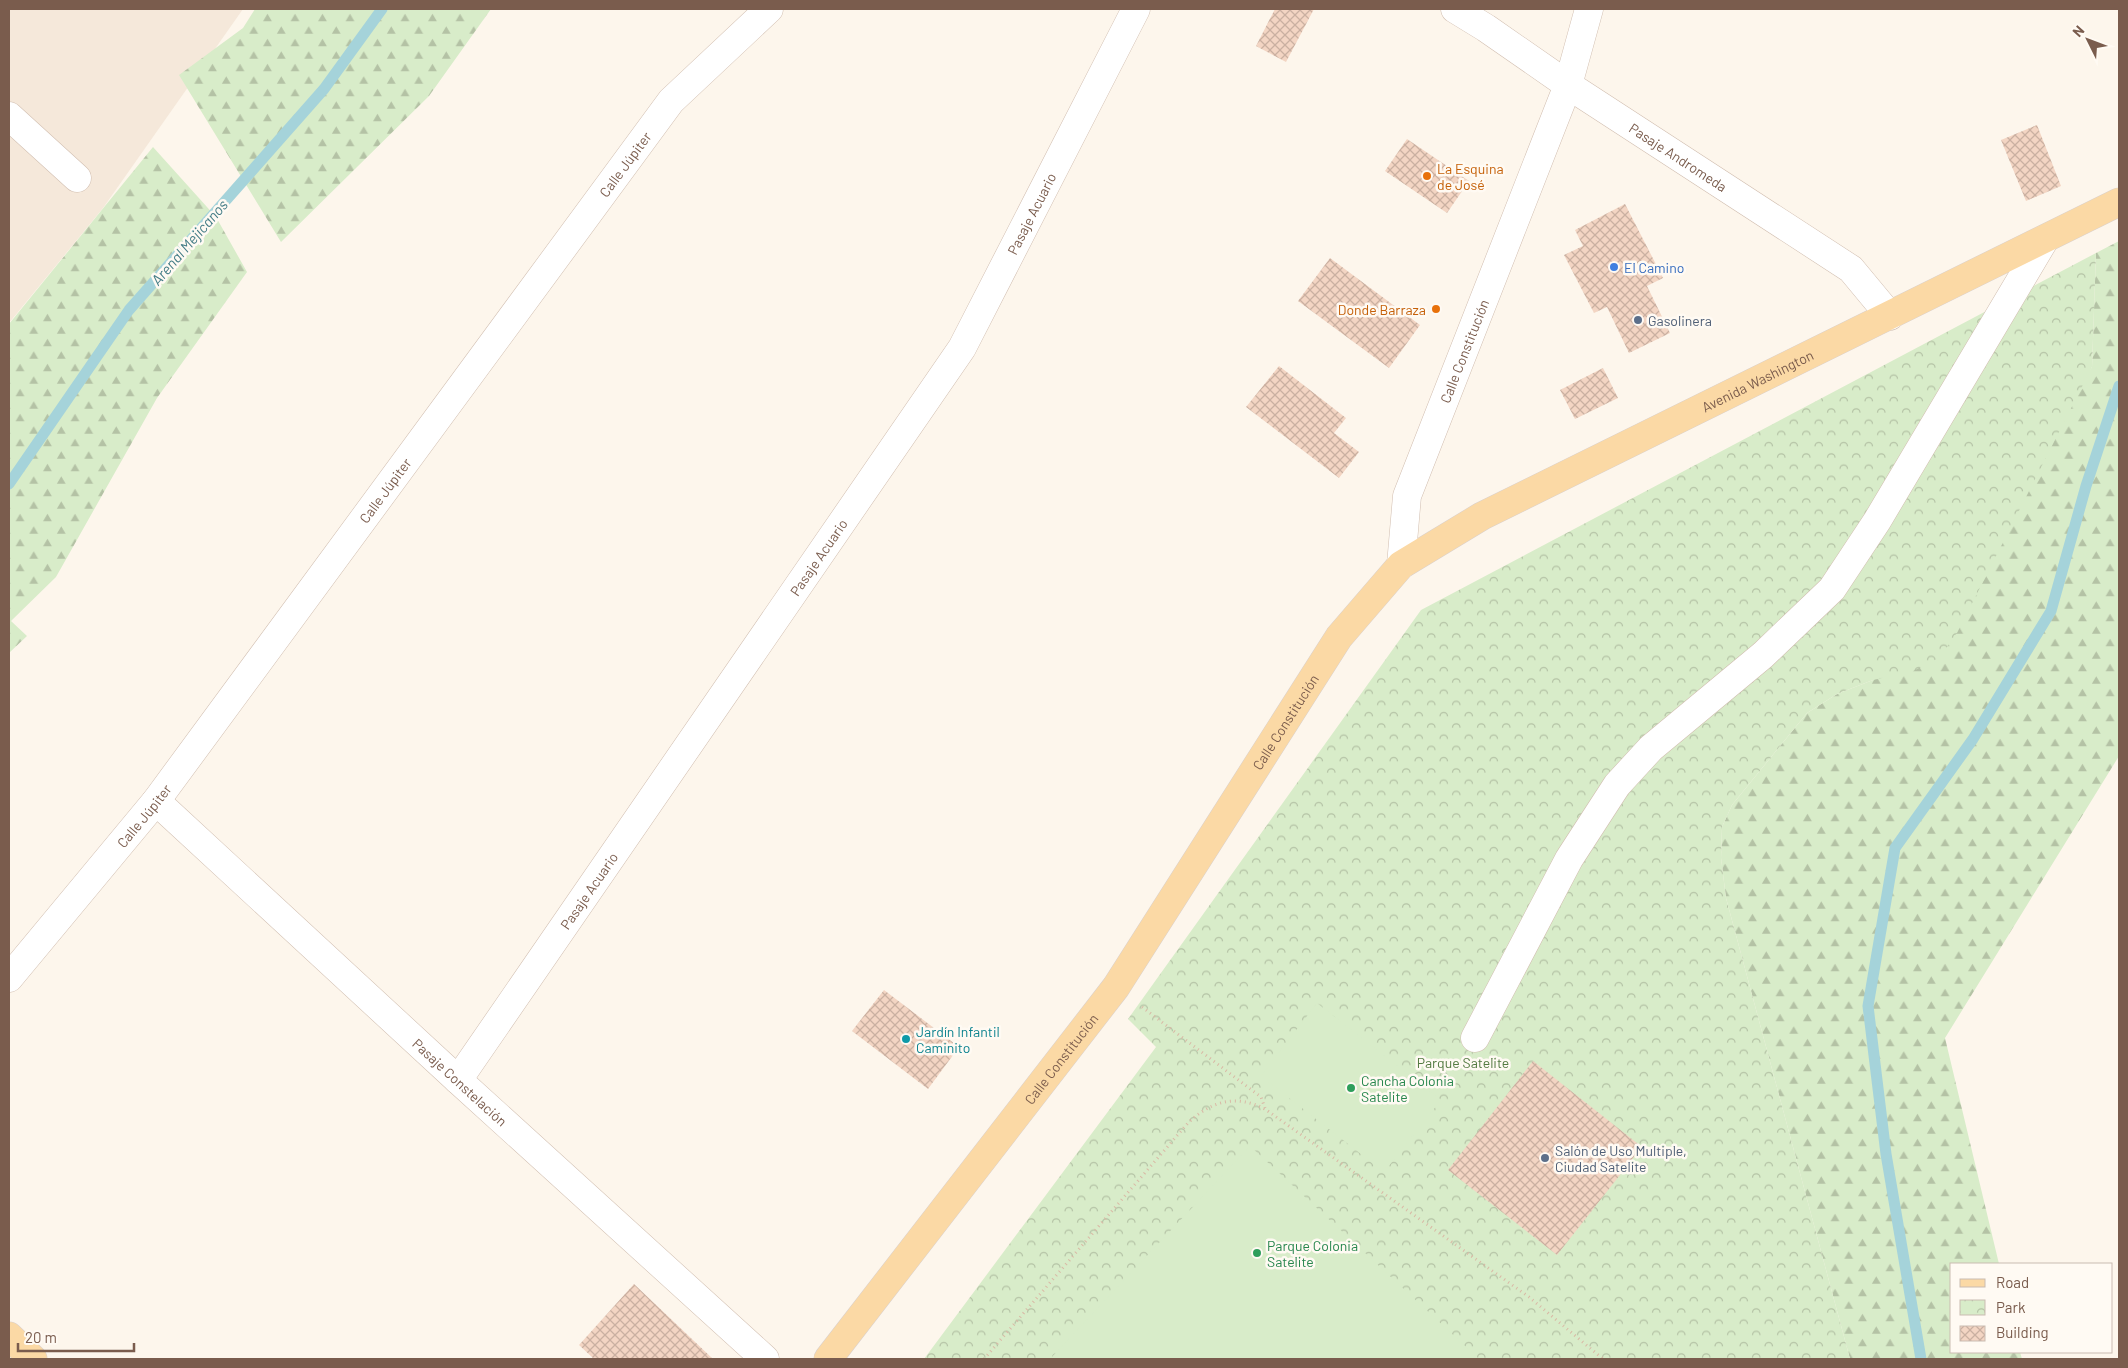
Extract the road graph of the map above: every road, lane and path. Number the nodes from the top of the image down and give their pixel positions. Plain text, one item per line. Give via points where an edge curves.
1 (769, 9) edge
2 (1136, 9) edge
3 (1455, 9) edge
4 (1589, 9) edge
5 (1568, 85) junction
6 (9, 116) edge
7 (77, 178) dead end
8 (2119, 202) edge
9 (2045, 239) junction
10 (1890, 316) junction
11 (1401, 565) junction
12 (156, 801) junction
13 (9, 978) edge
14 (1142, 1006) dead end
15 (1475, 1038) dead end
16 (458, 1080) junction
17 (1265, 1109) junction
18 (9, 1336) edge
19 (33, 1359) edge
20 (765, 1359) edge
21 (828, 1359) edge
22 (984, 1359) edge
23 (1603, 1359) edge

1 - 12 street, Calle Júpiter via 671,101
2 - 16 street, Pasaje Acuario via 962,348
3 - 5 street, Pasaje Andromeda
4 - 5 street, Calle Constitución
5 - 10 street, Pasaje Andromeda via 1851,269
5 - 11 street, Calle Constitución via 1407,496
6 - 7 street
8 - 9 main road, Avenida Washington
9 - 10 main road, Avenida Washington
9 - 15 street via 1877,521 1832,589 1763,655 1651,748 1617,785 1569,859
10 - 11 main road, Avenida Washington via 1482,516
11 - 21 main road, Calle Constitución via 1339,637 1116,987
12 - 13 street, Calle Júpiter
12 - 16 street, Pasaje Constelación
14 - 17 path via 1262,1097
16 - 20 street, Pasaje Constelación
17 - 22 path via 1249,1102 1227,1100 1198,1114
17 - 23 path via 1529,1297
18 - 19 main road

